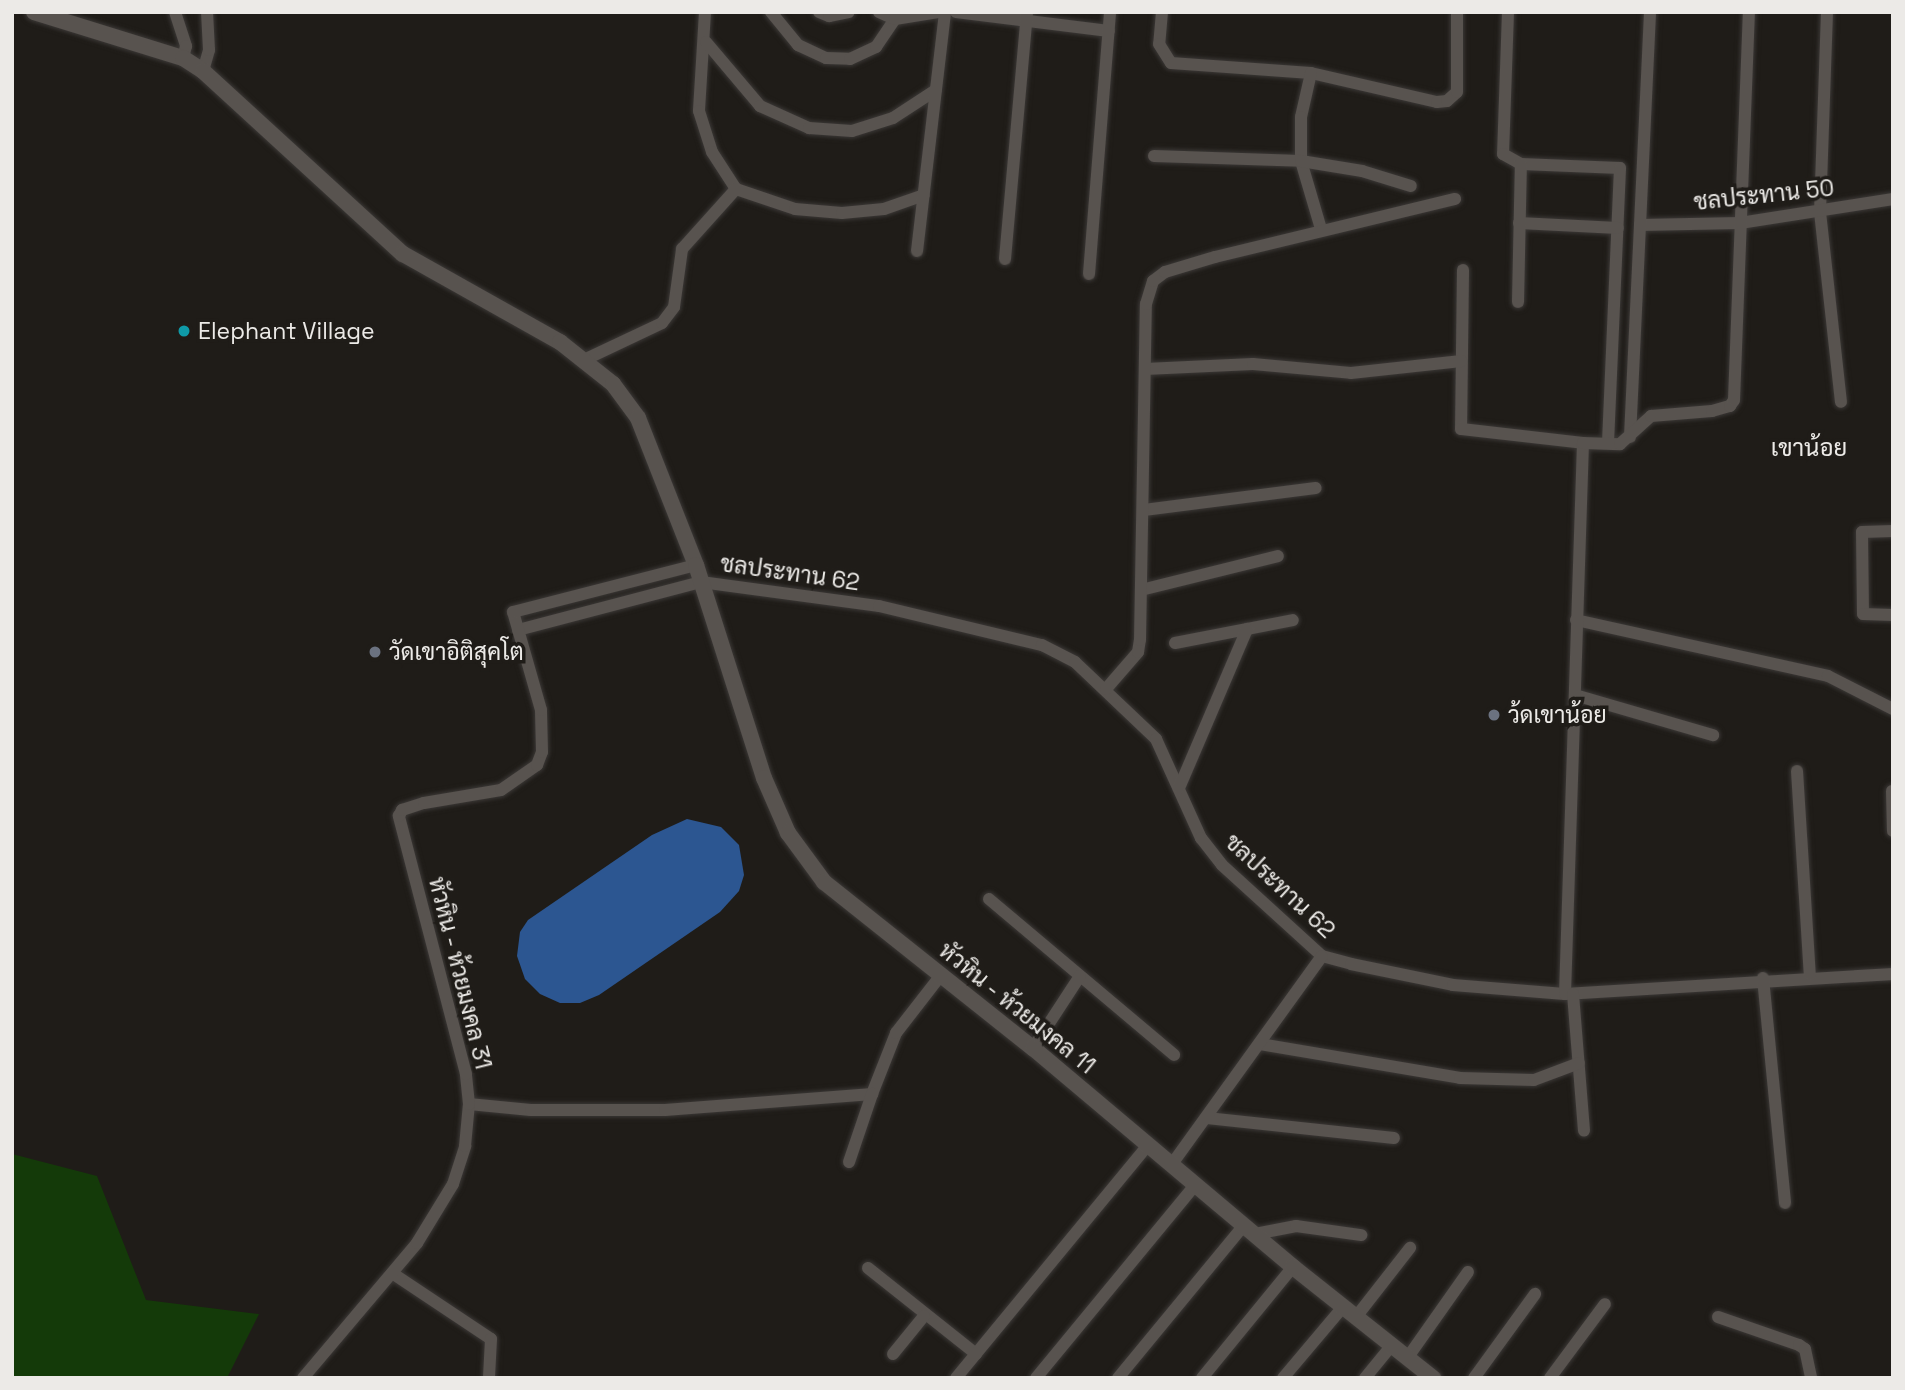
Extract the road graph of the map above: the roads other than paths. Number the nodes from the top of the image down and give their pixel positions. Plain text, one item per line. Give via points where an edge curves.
1 (34, 12) edge
2 (176, 12) edge
3 (207, 12) edge
4 (705, 12) edge
5 (771, 12) edge
6 (819, 12) edge
7 (849, 12) edge
8 (879, 12) edge
9 (938, 12) edge
10 (945, 12) edge
11 (957, 12) edge
12 (1110, 12) edge
13 (1162, 12) edge
14 (1457, 12) edge
15 (1508, 12) edge
16 (1650, 12) edge
17 (1749, 12) edge
18 (1826, 12) edge
19 (1026, 16) edge
20 (895, 19) junction
21 (1108, 31) junction
22 (705, 43) junction
23 (184, 58) junction
24 (203, 71) junction
25 (1311, 73) junction
26 (936, 90) junction
27 (1154, 156) dead end
28 (1301, 161) junction
29 (1521, 164) junction
30 (1412, 186) dead end
31 (736, 189) junction
32 (923, 195) junction
33 (1455, 199) dead end
34 (1893, 199) edge
35 (1820, 212) junction
36 (1519, 223) junction
37 (1740, 223) junction
38 (1640, 225) junction
39 (1618, 228) junction
40 (1321, 229) junction
41 (917, 251) dead end
42 (1005, 259) dead end
43 (1463, 270) dead end
44 (1089, 274) dead end
45 (1518, 302) dead end
46 (586, 359) junction
47 (1461, 361) junction
48 (1145, 369) junction
49 (1841, 402) dead end
50 (1630, 437) junction
51 (1583, 443) junction
52 (1608, 443) junction
53 (1316, 488) dead end
54 (1144, 510) junction
55 (1893, 531) edge
56 (1278, 556) dead end
57 (696, 565) junction
58 (701, 582) junction
59 (1141, 590) junction
60 (1893, 615) edge
61 (1293, 620) dead end
62 (1577, 620) junction
63 (1247, 629) junction
64 (518, 630) junction
65 (1175, 643) dead end
66 (1106, 689) junction
67 (1575, 695) junction
68 (1893, 709) edge
69 (1713, 735) dead end
70 (1797, 771) dead end
71 (1179, 788) junction
72 (1892, 791) edge
73 (1893, 831) edge
74 (989, 899) dead end
75 (1322, 956) junction
76 (1893, 974) edge
77 (941, 975) junction
78 (1810, 975) junction
79 (1080, 976) junction
80 (1763, 978) junction
81 (1569, 994) junction
82 (1260, 1044) junction
83 (1033, 1048) junction
84 (1174, 1055) dead end
85 (1579, 1062) junction
86 (872, 1094) junction
87 (469, 1104) junction
88 (1207, 1118) junction
89 (1584, 1131) dead end
90 (1394, 1139) dead end
91 (1148, 1145) junction
92 (849, 1162) dead end
93 (1172, 1164) junction
94 (1196, 1185) junction
95 (1785, 1203) dead end
96 (1249, 1230) junction
97 (1362, 1235) dead end
98 (1410, 1248) dead end
99 (1293, 1267) junction
100 (868, 1268) dead end
101 (1468, 1272) dead end
102 (392, 1273) junction
103 (1535, 1294) dead end
104 (1605, 1304) dead end
105 (1342, 1307) junction
106 (924, 1316) junction
107 (1356, 1317) junction
108 (1718, 1317) dead end
109 (1392, 1345) junction
110 (893, 1354) dead end
111 (976, 1354) junction
112 (1408, 1357) junction
113 (303, 1378) edge
114 (489, 1378) edge
115 (956, 1378) edge
116 (1036, 1378) edge
117 (1118, 1378) edge
118 (1202, 1378) edge
119 (1283, 1378) edge
120 (1365, 1378) edge
121 (1433, 1378) edge
122 (1474, 1378) edge
123 (1550, 1378) edge
124 (1811, 1378) edge

1 - 23 street, หัวหิน - ห้วยมงคล 11
2 - 23 street via 186,46
3 - 24 street via 209,50
4 - 22 street
5 - 20 street via 798,45 825,58 850,58 876,47
6 - 7 street via 829,16
8 - 20 street
9 - 20 street
10 - 26 street
11 - 19 street
12 - 21 street
13 - 25 street via 1159,44 1171,63
14 - 25 street via 1458,86 1447,101
15 - 29 street via 1503,154
16 - 38 street
17 - 37 street
18 - 35 street
19 - 21 street
19 - 42 street
21 - 44 street
22 - 26 street via 760,106 808,128 852,131 893,118
22 - 31 street via 698,80 699,111 712,152
23 - 24 street, หัวหิน - ห้วยมงคล 11
24 - 46 street, หัวหิน - ห้วยมงคล 11 via 403,254
25 - 28 street via 1301,117
26 - 32 street
27 - 28 street
28 - 30 street via 1362,171
28 - 40 street
29 - 36 street
29 - 39 street via 1620,168
31 - 32 street via 796,209 842,212 884,209
31 - 46 street via 682,249 674,307 662,323
32 - 41 street
33 - 40 street
34 - 35 street, ชลประทาน 50
35 - 37 street, ชลประทาน 50
35 - 49 street
36 - 39 street
36 - 45 street
37 - 38 street, ชลประทาน 50
37 - 50 street via 1734,400 1730,406 1712,411 1651,416
38 - 50 street
39 - 52 street
40 - 48 street via 1177,268 1153,281 1146,304
43 - 47 street
46 - 57 street, หัวหิน - ห้วยมงคล 11 via 613,384 638,418
47 - 48 street via 1351,373 1253,364
47 - 51 street via 1461,429
48 - 54 street
50 - 52 street via 1620,444
51 - 52 street
51 - 62 street
53 - 54 street
54 - 59 street
55 - 60 street via 1861,532 1863,614
56 - 59 street
57 - 58 street, หัวหิน - ห้วยมงคล 11
57 - 64 street via 513,612
58 - 64 street
58 - 66 street, ชลประทาน 62 via 879,606 975,626 1042,645 1075,662
58 - 77 street, หัวหิน - ห้วยมงคล 11 via 748,732 788,833 824,882
59 - 66 street via 1138,652
61 - 63 street
62 - 67 street
62 - 68 street via 1828,676
63 - 65 street
63 - 71 street
64 - 87 street, หัวหิน - ห้วยมงคล 31 via 541,710 537,765 500,790 424,803 402,810 399,816 457,1038
66 - 71 street, ชลประทาน 62 via 1156,739
67 - 69 street
67 - 81 street
70 - 78 street
71 - 75 street, ชลประทาน 62 via 1201,838 1223,865
72 - 73 street
74 - 79 street
75 - 81 street, ชลประทาน 62 via 1453,985
75 - 82 street
76 - 78 street, ชลประทาน 62
77 - 83 street, หัวหิน - ห้วยมงคล 11
77 - 86 street via 896,1033
78 - 80 street, ชลประทาน 62
79 - 83 street
79 - 84 street
80 - 81 street, ชลประทาน 62
80 - 95 street
81 - 85 street
82 - 85 street via 1460,1078 1534,1080
82 - 88 street
83 - 91 street, หัวหิน - ห้วยมงคล 11
85 - 89 street
86 - 87 street via 665,1110 531,1110
86 - 92 street
87 - 102 street, หัวหิน - ห้วยมงคล 31 via 465,1146 453,1185
88 - 90 street
88 - 93 street
91 - 93 street, หัวหิน - ห้วยมงคล 11
91 - 111 street
93 - 94 street, หัวหิน - ห้วยมงคล 11
94 - 96 street, หัวหิน - ห้วยมงคล 11
94 - 116 street
96 - 97 street via 1296,1226
96 - 99 street, หัวหิน - ห้วยมงคล 11
96 - 117 street
98 - 107 street
99 - 105 street, หัวหิน - ห้วยมงคล 11
99 - 118 street
100 - 106 street
101 - 112 street
102 - 113 street, หัวหิน - ห้วยมงคล 31
102 - 114 street via 491,1339
103 - 122 street
104 - 123 street
105 - 107 street, หัวหิน - ห้วยมงคล 11
105 - 119 street
106 - 110 street
106 - 111 street
107 - 109 street, หัวหิน - ห้วยมงคล 11
108 - 124 street via 1799,1345 1807,1356
109 - 112 street, หัวหิน - ห้วยมงคล 11
109 - 120 street
111 - 115 street
112 - 121 street, หัวหิน - ห้วยมงคล 11

